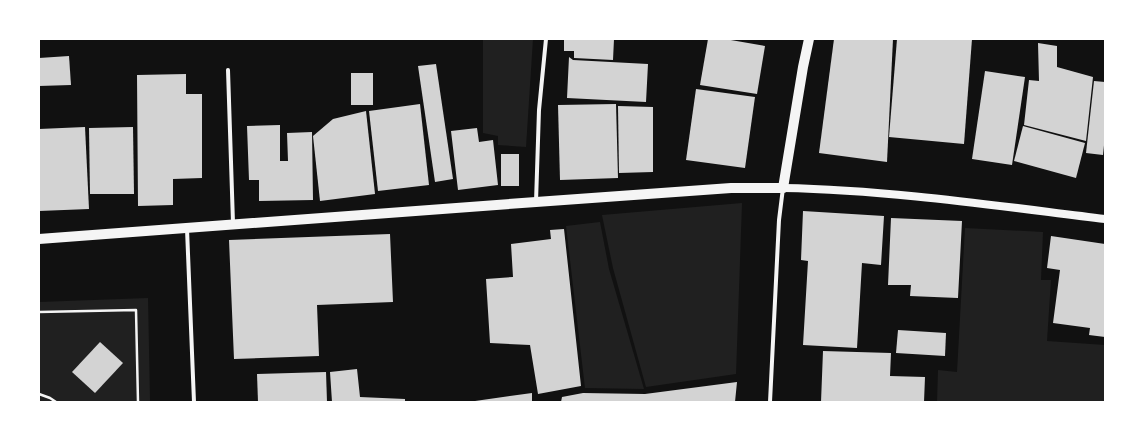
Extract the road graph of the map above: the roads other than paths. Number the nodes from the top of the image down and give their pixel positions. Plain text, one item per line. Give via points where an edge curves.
1 (546, 39) edge
2 (809, 39) edge
3 (228, 70) dead end
4 (783, 188) junction
5 (536, 202) junction
6 (1105, 219) edge
7 (234, 225) junction
8 (187, 228) junction
9 (39, 239) edge
10 (194, 402) edge
11 (770, 402) edge

1 - 5 street via 539,110
2 - 4 main road
3 - 7 street
4 - 5 main road via 731,188
4 - 6 main road via 899,194
4 - 11 street via 778,220
5 - 7 main road
7 - 8 main road
8 - 9 main road
8 - 10 street

